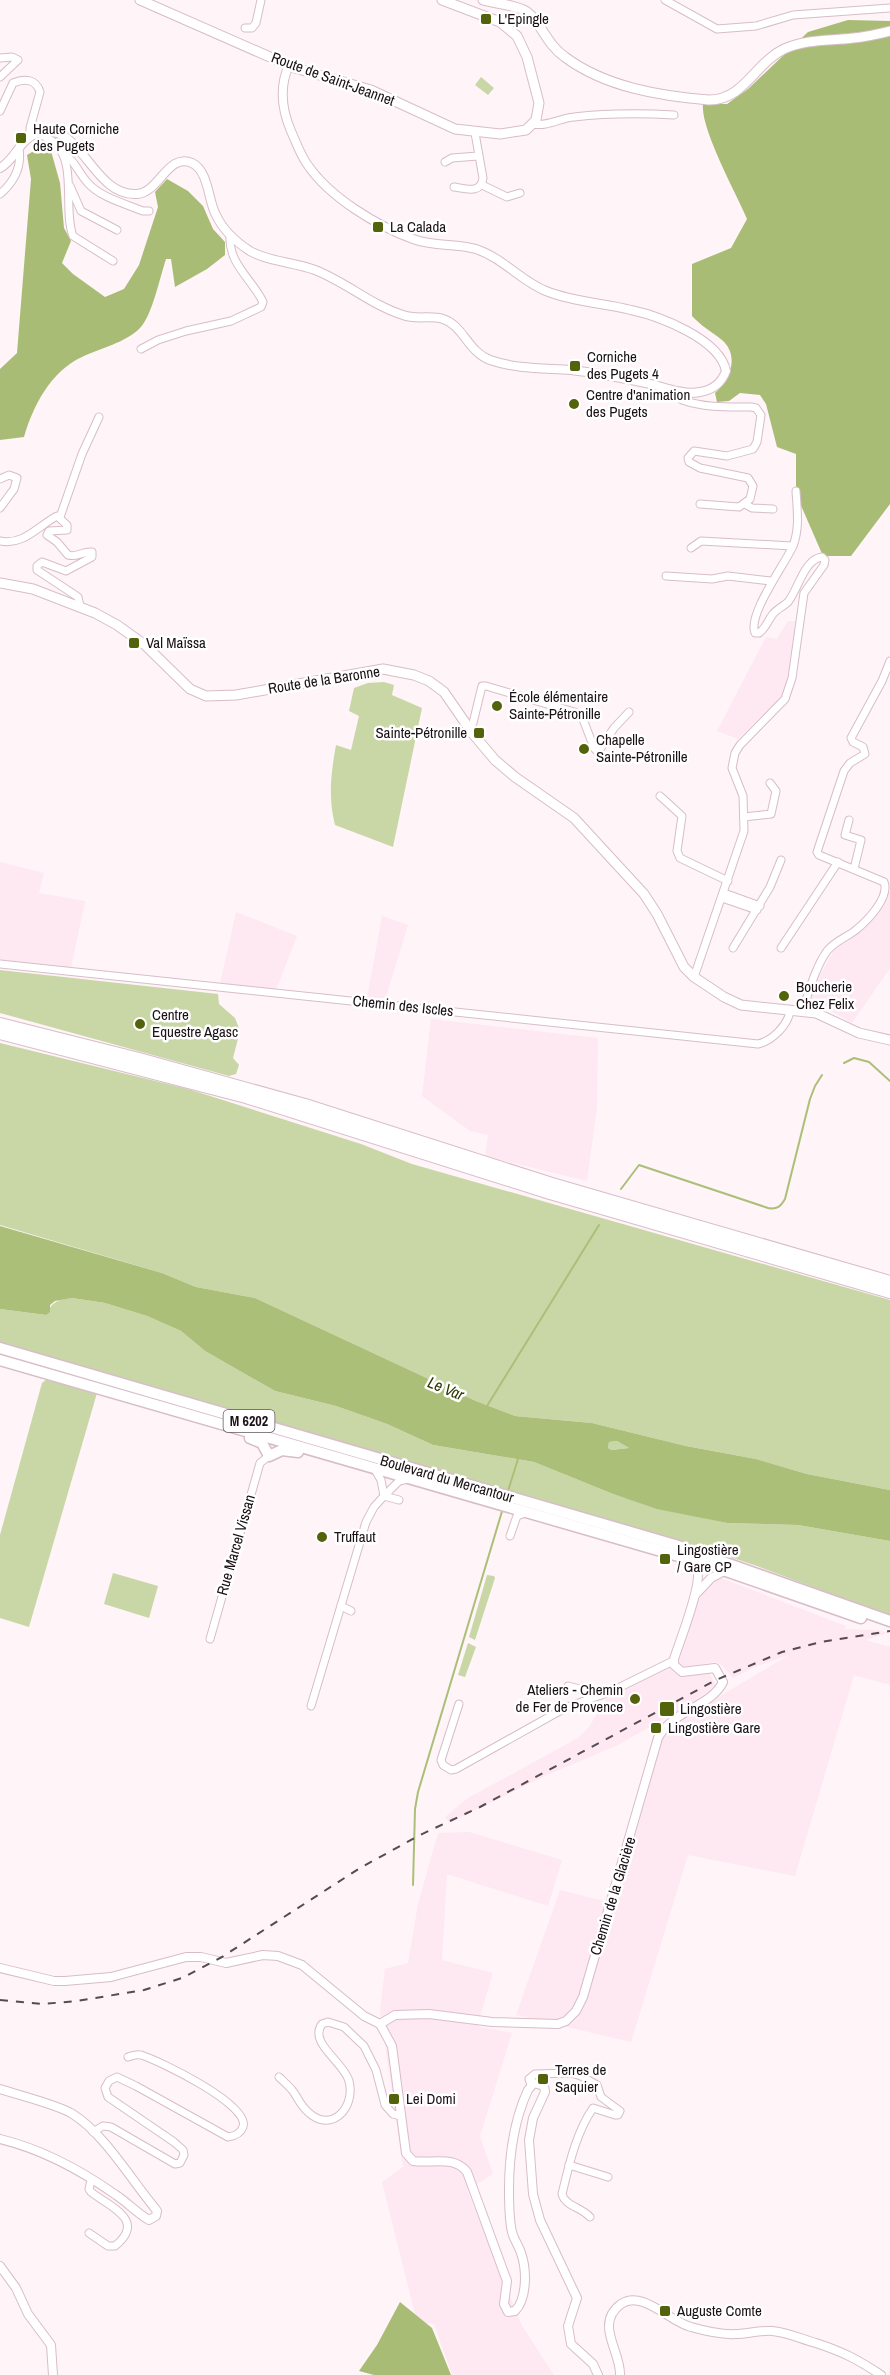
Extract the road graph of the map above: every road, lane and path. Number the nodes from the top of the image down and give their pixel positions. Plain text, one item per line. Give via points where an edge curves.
1 (140, 0) edge
2 (261, 0) edge
3 (442, 0) edge
4 (483, 0) edge
5 (668, 1) edge
6 (890, 8) edge
7 (245, 28) dead end
8 (890, 31) edge
9 (0, 58) edge
10 (289, 65) junction
11 (0, 77) edge
12 (0, 111) edge
13 (674, 115) dead end
14 (531, 126) junction
15 (39, 133) junction
16 (475, 133) junction
17 (30, 137) junction
18 (19, 149) junction
19 (62, 153) junction
20 (478, 156) junction
21 (445, 162) dead end
22 (0, 168) edge
23 (68, 181) junction
24 (482, 185) junction
25 (454, 187) dead end
26 (520, 193) dead end
27 (0, 194) edge
28 (149, 211) dead end
29 (117, 230) dead end
30 (230, 235) junction
31 (113, 261) dead end
32 (141, 349) dead end
33 (680, 391) junction
34 (99, 417) dead end
35 (0, 478) edge
36 (796, 491) dead end
37 (700, 504) dead end
38 (745, 504) junction
39 (0, 508) edge
40 (773, 509) dead end
41 (60, 517) junction
42 (0, 541) edge
43 (792, 546) junction
44 (691, 548) dead end
45 (666, 576) dead end
46 (771, 581) junction
47 (0, 583) edge
48 (80, 606) junction
49 (890, 661) edge
50 (629, 712) dead end
51 (469, 729) junction
52 (770, 783) dead end
53 (660, 796) dead end
54 (744, 817) junction
55 (849, 820) dead end
56 (781, 860) dead end
57 (838, 862) junction
58 (854, 869) junction
59 (728, 881) junction
60 (888, 883) edge
61 (723, 896) junction
62 (758, 908) junction
63 (733, 948) dead end
64 (781, 948) dead end
65 (0, 964) edge
66 (694, 977) junction
67 (790, 1011) junction
68 (802, 1012) junction
69 (0, 1024) edge
70 (0, 1033) edge
71 (890, 1040) edge
72 (890, 1282) edge
73 (890, 1292) edge
74 (0, 1348) edge
75 (0, 1360) edge
76 (232, 1427) junction
77 (322, 1453) junction
78 (269, 1456) junction
79 (374, 1467) junction
80 (410, 1479) junction
81 (384, 1496) junction
82 (497, 1499) junction
83 (399, 1500) dead end
84 (512, 1503) junction
85 (529, 1513) junction
86 (510, 1536) dead end
87 (681, 1557) junction
88 (726, 1570) junction
89 (695, 1595) junction
90 (341, 1606) junction
91 (351, 1611) dead end
92 (874, 1619) junction
93 (890, 1621) edge
94 (890, 1629) edge
95 (210, 1638) dead end
96 (673, 1661) junction
97 (568, 1686) dead end
98 (601, 1695) junction
99 (459, 1704) dead end
100 (311, 1706) dead end
101 (0, 1968) edge
102 (383, 2024) junction
103 (128, 2057) dead end
104 (279, 2077) dead end
105 (531, 2085) junction
106 (0, 2089) edge
107 (401, 2116) junction
108 (93, 2132) junction
109 (0, 2139) edge
110 (569, 2165) junction
111 (608, 2177) dead end
112 (91, 2180) junction
113 (591, 2217) dead end
114 (89, 2233) dead end
115 (0, 2266) edge
116 (53, 2375) edge
117 (598, 2375) edge
118 (620, 2375) edge
119 (881, 2375) edge

1 - 10 main road, Route de Saint-Jeannet
2 - 7 street via 255,25
3 - 14 main road via 501,22 517,36 538,94 539,110
4 - 8 main road via 526,12 557,52 597,75 634,88 704,100 734,94 769,59 794,46
5 - 6 street via 717,29 756,26 793,15
9 - 11 street via 18,60
10 - 16 main road, Route de Saint-Jeannet via 371,90 450,127
10 - 33 street via 282,93 287,118 308,164 328,187 367,216 405,236 475,249 550,292 641,312 699,338 722,357 724,377 707,391
12 - 17 street via 13,83 35,83 40,92
13 - 14 street via 570,117
14 - 16 main road, Route de Saint-Jeannet via 507,134
15 - 17 street
15 - 19 street
15 - 30 street via 65,137 80,149 104,181 132,194 153,187 176,163 195,164 215,215
16 - 20 street
17 - 18 street
18 - 22 street
18 - 27 street via 19,168
19 - 23 street
19 - 28 street via 96,190
20 - 21 street
20 - 24 street
23 - 29 street via 81,211
23 - 31 street via 73,236
24 - 25 street via 471,190
24 - 26 street via 507,196
30 - 32 street via 231,252 241,272 260,294 261,307 231,321 158,340
30 - 33 street via 252,252 314,269 396,313 449,322 474,350 491,360 513,366 619,377
33 - 38 street via 682,400 702,406 751,407 759,411 762,421 753,449 727,456 694,451 688,458 700,468 748,478 753,491
34 - 41 street
35 - 39 street via 9,474 17,478
36 - 43 street via 798,522
37 - 38 street
38 - 40 street
41 - 42 street via 46,522 21,541
41 - 48 street via 67,530 49,531 47,535 68,555 92,552 92,557 66,571 42,562 37,570 78,597
43 - 44 street via 701,541
43 - 46 street
45 - 46 street
46 - 54 street via 755,617 754,633 764,630 773,614 788,602 809,566 817,558 825,560 804,593 792,678 785,699 735,753 732,768 743,796
47 - 48 main road, Route de la Baronne via 27,587
48 - 51 main road, Route de la Baronne via 117,625 160,658 189,689 206,696 236,695 371,671 399,671 425,678 438,687
49 - 57 street via 852,738 865,754 844,771 818,846 819,855
50 - 51 street via 598,752 581,714 482,686
51 - 66 main road, Route de la Baronne via 503,767 574,818 644,894 678,957
52 - 54 street via 776,791 771,814
53 - 59 street via 682,816 678,855
54 - 59 street via 744,831
55 - 58 street via 845,835 861,840
56 - 62 street
57 - 58 street
57 - 64 street
58 - 60 street
59 - 61 street
60 - 68 street via 867,920 828,950
61 - 62 street
61 - 66 street
62 - 63 street
65 - 67 street, Chemin des Iscles via 758,1044 786,1022
66 - 67 main road, Route de la Baronne via 741,1005
67 - 68 main road, Route de la Baronne
68 - 71 main road, Route de la Baronne via 825,1016 859,1033
69 - 72 highway via 305,1105 552,1184
70 - 73 highway via 246,1097 550,1193
74 - 82 main road, Boulevard du Mercantour / M 6202
75 - 76 main road, Boulevard du Mercantour / M 6202
76 - 77 main road, Boulevard du Mercantour / M 6202
76 - 78 main road via 262,1443
77 - 78 main road via 282,1450
77 - 79 main road, Boulevard du Mercantour / M 6202
78 - 95 street, Rue Marcel Vissan via 260,1463
79 - 80 main road, Boulevard du Mercantour / M 6202
79 - 81 street
80 - 81 street via 399,1481
80 - 82 main road, Boulevard du Mercantour / M 6202
81 - 83 street
81 - 90 street via 366,1522
82 - 84 main road, Boulevard du Mercantour / M 6202
84 - 85 main road, Boulevard du Mercantour / M 6202
84 - 92 main road, Boulevard du Mercantour / M 6202 via 711,1557
85 - 86 street via 517,1516
85 - 87 main road, Boulevard du Mercantour / M 6202
87 - 88 main road, Boulevard du Mercantour / M 6202
87 - 89 street via 697,1569
88 - 89 street via 711,1578
88 - 92 main road, Boulevard du Mercantour / M 6202
89 - 96 street
90 - 91 street
90 - 100 street
92 - 93 main road, Boulevard du Mercantour / M 6202
92 - 94 main road, Boulevard du Mercantour / M 6202
96 - 98 street
96 - 102 street, Chemin de la Glacière via 674,1667 682,1672 715,1668 723,1682 667,1724 658,1738 576,2011 566,2021 549,2025 441,2014 400,2014
97 - 98 street
98 - 99 street via 566,1708 450,1770 441,1760
101 - 102 street via 65,1981 111,1977 186,1957 226,1963 278,1956 302,1965 364,2016
102 - 107 street via 392,2046
103 - 108 street via 139,2054 217,2093 241,2115 242,2131 228,2137 117,2078 105,2088 108,2097 174,2142 184,2155 175,2164 111,2127 103,2126
104 - 107 street via 313,2117 328,2121 343,2113 349,2104 349,2079 317,2035 324,2022 332,2022 344,2027 364,2046 376,2070 385,2105
105 - 107 street via 523,2100 511,2158 510,2220 522,2257 524,2288 515,2311 505,2308 507,2281 467,2172 452,2162 411,2160
105 - 110 street via 529,2079 535,2074 571,2073 597,2085 601,2097 620,2111 615,2115 593,2108
105 - 117 street via 540,2083 545,2092 533,2118 529,2140 535,2205 577,2298 568,2326 571,2344 593,2364
106 - 108 street via 71,2114
108 - 112 street via 154,2207 156,2216 146,2218
109 - 112 street via 44,2154
110 - 111 street
110 - 113 street via 562,2198
112 - 114 street via 90,2193 112,2206 126,2221 129,2232 116,2246 106,2245
115 - 116 street via 51,2345
118 - 119 street via 618,2355 609,2340 609,2325 619,2305 637,2300 649,2303 675,2322 697,2329 732,2334 787,2334 843,2352

